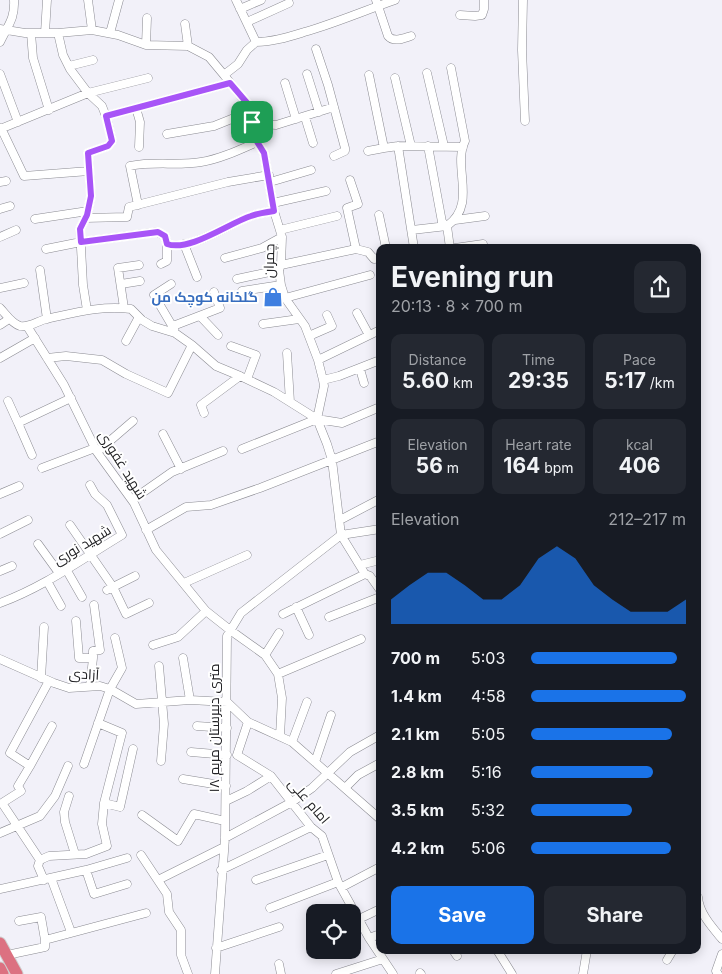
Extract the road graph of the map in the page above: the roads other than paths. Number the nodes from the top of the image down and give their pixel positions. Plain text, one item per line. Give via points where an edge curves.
1 (14, 0) edge
2 (47, 0) edge
3 (88, 0) edge
4 (119, 0) edge
5 (236, 0) edge
6 (261, 0) edge
7 (395, 0) edge
8 (484, 0) edge
9 (523, 0) edge
10 (289, 3) dead end
11 (377, 3) edge
12 (240, 9) junction
13 (460, 15) dead end
14 (147, 18) dead end
15 (246, 22) junction
16 (185, 24) dead end
17 (3, 30) edge
18 (92, 30) junction
19 (30, 33) junction
20 (45, 33) junction
21 (58, 33) junction
22 (110, 33) junction
23 (411, 36) dead end
24 (0, 42) edge
25 (256, 42) junction
26 (146, 44) junction
27 (188, 46) junction
28 (316, 49) dead end
29 (93, 60) dead end
30 (69, 66) junction
31 (451, 68) dead end
32 (427, 73) dead end
33 (0, 74) edge
34 (307, 74) dead end
35 (224, 75) junction
36 (369, 75) dead end
37 (148, 78) dead end
38 (395, 78) dead end
39 (230, 83) junction
40 (285, 83) dead end
41 (88, 93) junction
42 (334, 107) junction
43 (136, 108) junction
44 (49, 110) junction
45 (249, 112) junction
46 (319, 112) junction
47 (106, 116) junction
48 (305, 117) junction
49 (296, 119) junction
50 (525, 121) dead end
51 (18, 122) junction
52 (252, 122) junction
53 (1, 128) edge
54 (167, 134) dead end
55 (257, 142) junction
56 (313, 143) dead end
57 (398, 146) junction
58 (412, 146) junction
59 (428, 146) junction
60 (444, 146) junction
61 (139, 147) dead end
62 (462, 147) junction
63 (384, 148) junction
64 (368, 151) dead end
65 (334, 156) dead end
66 (311, 170) dead end
67 (89, 171) junction
68 (270, 179) junction
69 (350, 180) dead end
70 (326, 191) dead end
71 (138, 205) junction
72 (10, 206) dead end
73 (274, 207) junction
74 (0, 209) edge
75 (87, 214) junction
76 (379, 215) dead end
77 (337, 216) dead end
78 (485, 216) dead end
79 (35, 219) dead end
80 (455, 220) junction
81 (446, 226) junction
82 (16, 230) dead end
83 (412, 230) junction
84 (281, 234) junction
85 (0, 237) edge
86 (81, 242) junction
87 (167, 244) junction
88 (184, 244) junction
89 (385, 244) edge
90 (414, 244) edge
91 (449, 244) edge
92 (46, 249) dead end
93 (356, 249) junction
94 (225, 258) dead end
95 (376, 259) edge
96 (161, 264) dead end
97 (139, 265) dead end
98 (280, 267) junction
99 (40, 270) dead end
100 (370, 275) dead end
101 (197, 277) dead end
102 (237, 279) dead end
103 (140, 280) dead end
104 (24, 283) dead end
105 (121, 284) junction
106 (171, 284) dead end
107 (281, 285) junction
108 (0, 288) edge
109 (242, 291) dead end
110 (214, 292) dead end
111 (285, 298) junction
112 (0, 308) edge
113 (124, 308) junction
114 (87, 310) junction
115 (357, 314) dead end
116 (327, 315) dead end
117 (200, 316) junction
118 (139, 317) junction
119 (9, 319) junction
120 (47, 319) junction
121 (299, 319) junction
122 (263, 324) dead end
123 (0, 325) edge
124 (27, 326) junction
125 (173, 326) junction
126 (376, 332) edge
127 (177, 334) junction
128 (218, 335) dead end
129 (369, 335) junction
130 (309, 336) junction
131 (35, 338) junction
132 (126, 341) dead end
133 (192, 345) junction
134 (231, 346) dead end
135 (287, 353) dead end
136 (0, 358) edge
137 (47, 358) junction
138 (318, 360) junction
139 (376, 362) edge
140 (360, 369) junction
141 (244, 377) junction
142 (322, 380) junction
143 (364, 383) dead end
144 (71, 398) junction
145 (8, 401) dead end
146 (290, 402) junction
147 (376, 409) edge
148 (204, 413) dead end
149 (317, 419) junction
150 (133, 421) dead end
151 (18, 423) junction
152 (163, 434) dead end
153 (376, 444) edge
154 (96, 450) junction
155 (242, 450) dead end
156 (223, 451) dead end
157 (32, 455) dead end
158 (332, 460) junction
159 (42, 468) dead end
160 (181, 468) junction
161 (90, 485) dead end
162 (19, 486) dead end
163 (0, 494) edge
164 (132, 500) junction
165 (376, 501) edge
166 (28, 520) dead end
167 (340, 520) junction
168 (70, 525) dead end
169 (146, 530) junction
170 (376, 530) edge
171 (0, 534) edge
172 (341, 535) junction
173 (38, 544) dead end
174 (90, 554) junction
175 (247, 555) dead end
176 (376, 561) edge
177 (360, 565) junction
178 (12, 566) dead end
179 (0, 571) edge
180 (63, 571) junction
181 (365, 574) junction
182 (135, 576) dead end
183 (47, 581) junction
184 (184, 583) junction
185 (376, 584) edge
186 (110, 589) junction
187 (82, 597) dead end
188 (376, 599) edge
189 (0, 603) edge
190 (149, 604) dead end
191 (94, 605) dead end
192 (61, 606) dead end
193 (296, 607) junction
194 (206, 611) junction
195 (283, 614) dead end
196 (329, 617) dead end
197 (76, 621) dead end
198 (44, 627) dead end
199 (230, 630) junction
200 (279, 633) dead end
201 (309, 635) dead end
202 (115, 638) dead end
203 (361, 639) dead end
204 (153, 646) dead end
205 (265, 655) junction
206 (93, 658) junction
207 (183, 658) dead end
208 (0, 659) edge
209 (159, 666) dead end
210 (278, 674) junction
211 (45, 679) junction
212 (90, 686) junction
213 (110, 689) junction
214 (190, 700) junction
215 (227, 702) junction
216 (307, 702) dead end
217 (164, 703) junction
218 (331, 715) dead end
219 (248, 722) junction
220 (98, 723) junction
221 (52, 726) dead end
222 (197, 726) dead end
223 (227, 728) junction
224 (280, 736) junction
225 (376, 737) edge
226 (292, 742) junction
227 (132, 748) dead end
228 (191, 752) dead end
229 (227, 755) junction
230 (161, 761) dead end
231 (315, 762) junction
232 (84, 764) dead end
233 (30, 766) junction
234 (68, 766) dead end
235 (376, 766) edge
236 (328, 774) junction
237 (272, 777) junction
238 (183, 779) dead end
239 (226, 786) junction
240 (345, 788) junction
241 (69, 796) dead end
242 (226, 800) junction
243 (292, 802) junction
244 (104, 803) junction
245 (1, 804) edge
246 (142, 815) dead end
247 (376, 815) edge
248 (225, 821) junction
249 (17, 825) junction
250 (312, 827) junction
251 (0, 833) edge
252 (225, 838) junction
253 (224, 847) junction
254 (75, 854) junction
255 (141, 854) dead end
256 (328, 855) junction
257 (128, 858) dead end
258 (40, 860) junction
259 (376, 869) edge
260 (86, 870) junction
261 (221, 870) junction
262 (48, 879) junction
263 (158, 880) junction
264 (256, 880) dead end
265 (127, 884) dead end
266 (340, 884) junction
267 (0, 889) edge
268 (351, 904) edge
269 (701, 907) edge
270 (270, 908) dead end
271 (376, 911) edge
272 (146, 913) dead end
273 (361, 918) edge
274 (19, 921) dead end
275 (361, 921) edge
276 (279, 928) dead end
277 (71, 932) junction
278 (376, 935) edge
279 (721, 937) edge
280 (369, 938) junction
281 (45, 940) junction
282 (0, 943) edge
283 (216, 948) junction
284 (376, 948) edge
285 (380, 954) edge
286 (500, 954) edge
287 (586, 954) edge
288 (671, 954) edge
289 (722, 954) edge
290 (7, 955) junction
291 (383, 959) junction
292 (667, 960) dead end
293 (279, 964) dead end
294 (0, 968) edge
295 (3, 974) edge
296 (17, 974) edge
297 (188, 974) edge
298 (215, 974) edge
299 (281, 974) edge
300 (336, 974) edge
301 (393, 974) edge
302 (512, 974) edge
303 (583, 974) edge
304 (718, 974) edge

1 - 17 street via 10,26
2 - 20 street
3 - 18 street
4 - 22 street
5 - 12 street
6 - 12 street
7 - 11 street
8 - 13 street via 482,15
9 - 50 street
10 - 15 street
11 - 23 street via 390,39
11 - 25 street via 334,23 268,42
12 - 15 street
14 - 26 street
15 - 25 street
16 - 27 street
17 - 19 street, چمران
17 - 24 street
18 - 21 street, چمران
18 - 22 street, چمران
19 - 20 street, چمران
19 - 44 street via 33,58
20 - 21 street, چمران
21 - 30 street via 62,55
22 - 26 street, چمران
25 - 35 street
26 - 27 street, چمران
27 - 35 street, چمران via 209,57
28 - 42 street
29 - 30 street
30 - 41 street
31 - 62 street via 466,141
32 - 60 street
33 - 51 street
34 - 46 street
35 - 39 street, چمران
36 - 63 street
37 - 41 street
38 - 58 street
39 - 43 street
39 - 45 street, چمران via 248,104
40 - 49 street
41 - 44 street
41 - 47 street via 102,106
42 - 46 street
42 - 65 street via 345,148 342,154
43 - 47 street
43 - 61 street via 140,122
44 - 51 street
45 - 52 street, چمران
45 - 54 street via 214,126
46 - 48 street
47 - 67 street via 112,141 108,146 88,153
48 - 49 street
48 - 56 street
49 - 52 street via 276,125
51 - 53 street
52 - 55 street, چمران
53 - 67 street via 24,176
55 - 68 street, چمران via 264,153
55 - 71 street via 202,162 130,166
57 - 58 street
57 - 63 street
57 - 83 street
58 - 59 street
59 - 60 street
59 - 81 street via 442,222
60 - 62 street
62 - 80 street via 461,206
63 - 64 street
66 - 68 street
67 - 75 street via 91,196
68 - 71 street via 228,182
68 - 73 street, چمران
69 - 93 street via 358,204 347,208
70 - 73 street
71 - 75 street via 129,207 127,218
72 - 74 street
73 - 84 street, چمران
73 - 88 street
75 - 79 street
75 - 86 street via 80,229
76 - 89 street
77 - 84 street
78 - 80 street
80 - 81 street
81 - 83 street
81 - 91 street
82 - 85 street
83 - 90 street
84 - 94 street via 262,248
84 - 98 street, چمران
86 - 87 street via 158,232 165,236
86 - 92 street
86 - 114 street
87 - 88 street
87 - 96 street via 167,261
88 - 101 street
93 - 95 street via 368,252
93 - 98 street
97 - 105 street via 118,268
98 - 102 street
98 - 107 street, چمران
99 - 120 street
100 - 111 street
103 - 105 street
104 - 108 street
105 - 113 street
106 - 125 street via 154,295
107 - 109 street
107 - 111 street, چمران
110 - 117 street via 220,308
111 - 121 street, چمران
112 - 119 street
113 - 114 street
113 - 118 street via 131,308
114 - 120 street
115 - 129 street
116 - 130 street via 334,329
117 - 125 street
117 - 128 street
118 - 127 street via 152,326
118 - 132 street
119 - 123 street
119 - 124 street via 20,326
120 - 124 street
121 - 122 street
121 - 130 street, چمران
124 - 131 street, شهید غفوری
125 - 127 street
126 - 129 street
127 - 133 street
129 - 138 street
130 - 138 street, چمران
131 - 136 street
131 - 137 street, شهید غفوری
133 - 137 street via 168,393 102,360 66,356
133 - 141 street via 216,366
134 - 141 street via 256,354
135 - 146 street
137 - 144 street, شهید غفوری
138 - 142 street, چمران
139 - 140 street
140 - 142 street
140 - 143 street
141 - 146 street
141 - 148 street via 201,405
142 - 149 street, چمران via 324,386
144 - 151 street
144 - 154 street, شهید غفوری
145 - 151 street
146 - 149 street
147 - 149 street via 342,423
149 - 155 street
149 - 158 street
150 - 154 street
151 - 157 street
152 - 160 street
153 - 158 street
154 - 159 street
154 - 164 street, شهید غفوری
156 - 160 street
158 - 167 street
158 - 169 street via 211,505 186,507
160 - 164 street
161 - 174 street, شهید نوری via 107,505 122,535
162 - 163 street
164 - 169 street, شهید غفوری
165 - 167 street
166 - 171 street
167 - 172 street
168 - 174 street
169 - 184 street, شهید غفوری via 156,550
170 - 172 street
172 - 177 street
172 - 199 street, ۱۸ متری دبیرستان مریم via 241,613
173 - 180 street
174 - 180 street, شهید نوری
174 - 186 street
175 - 184 street
176 - 177 street
177 - 181 street
178 - 179 street
180 - 183 street, شهید نوری
180 - 187 street
181 - 185 street
181 - 193 street
182 - 186 street
183 - 189 street, شهید نوری
183 - 192 street
184 - 194 street, شهید غفوری
186 - 190 street via 126,614
188 - 196 street
191 - 206 street via 100,650 93,651
193 - 195 street
193 - 201 street
194 - 199 street, شهید غفوری
194 - 204 street via 178,637
197 - 206 street via 79,658
198 - 211 street
199 - 205 street, شهید غفوری
199 - 215 street, ۱۸ متری دبیرستان مریم via 227,636
200 - 205 street
202 - 213 street via 122,668
203 - 210 street
205 - 210 street
206 - 212 street
207 - 214 street
208 - 211 street, آزادی
209 - 217 street
210 - 224 street via 282,698
211 - 212 street, آزادی via 69,688
211 - 233 street via 10,753
212 - 213 street, آزادی
213 - 217 street, آزادی via 136,704
213 - 220 street
214 - 215 street, آزادی
214 - 217 street, آزادی
215 - 219 street
215 - 223 street, ۱۸ متری دبیرستان مریم
216 - 226 street
217 - 230 street
218 - 231 street
219 - 224 street
219 - 237 street, امام علی via 238,755
220 - 232 street
220 - 244 street via 122,733
221 - 233 street
222 - 223 street
223 - 229 street, ۱۸ متری دبیرستان مریم
224 - 226 street
225 - 236 street via 350,752
226 - 231 street
227 - 244 street via 120,807
228 - 229 street
229 - 239 street, ۱۸ متری دبیرستان مریم
231 - 236 street
233 - 245 street via 18,786 21,791
234 - 249 street via 55,796 40,816
235 - 240 street via 358,775
236 - 240 street
236 - 243 street
237 - 242 street
237 - 243 street, امام علی
238 - 239 street
239 - 242 street, ۱۸ متری دبیرستان مریم
240 - 247 street
241 - 254 street via 64,822
242 - 248 street, ۱۸ متری دبیرستان مریم
243 - 250 street, امام علی
243 - 252 street
244 - 254 street via 102,824 107,846 86,854
245 - 249 street
246 - 248 street via 178,841 194,814
248 - 252 street, ۱۸ متری دبیرستان مریم
249 - 251 street
249 - 258 street
250 - 256 street, امام علی via 322,836
250 - 261 street
252 - 253 street, ۱۸ متری دبیرستان مریم
253 - 261 street, ۱۸ متری دبیرستان مریم
253 - 263 street
254 - 258 street
255 - 263 street
256 - 264 street
256 - 266 street, امام علی
257 - 260 street
258 - 262 street via 38,866
259 - 266 street
260 - 262 street
260 - 265 street via 94,894
261 - 283 street, ۱۸ متری دبیرستان مریم
262 - 267 street
262 - 277 street
263 - 297 street via 167,894 169,912 181,930 181,955
266 - 268 street, امام علی
266 - 270 street
269 - 279 street
271 - 273 street
272 - 277 street
274 - 281 street via 41,917
275 - 280 street, امام علی
276 - 283 street
277 - 281 street
278 - 280 street
280 - 284 street, امام علی
281 - 290 street via 45,947
282 - 290 highway
283 - 298 street, ۱۸ متری دبیرستان مریم
285 - 291 street, امام علی
286 - 302 street
287 - 303 street
288 - 292 street
289 - 304 street
290 - 296 highway
291 - 300 street
291 - 301 street, امام علی
293 - 299 street
294 - 295 highway

